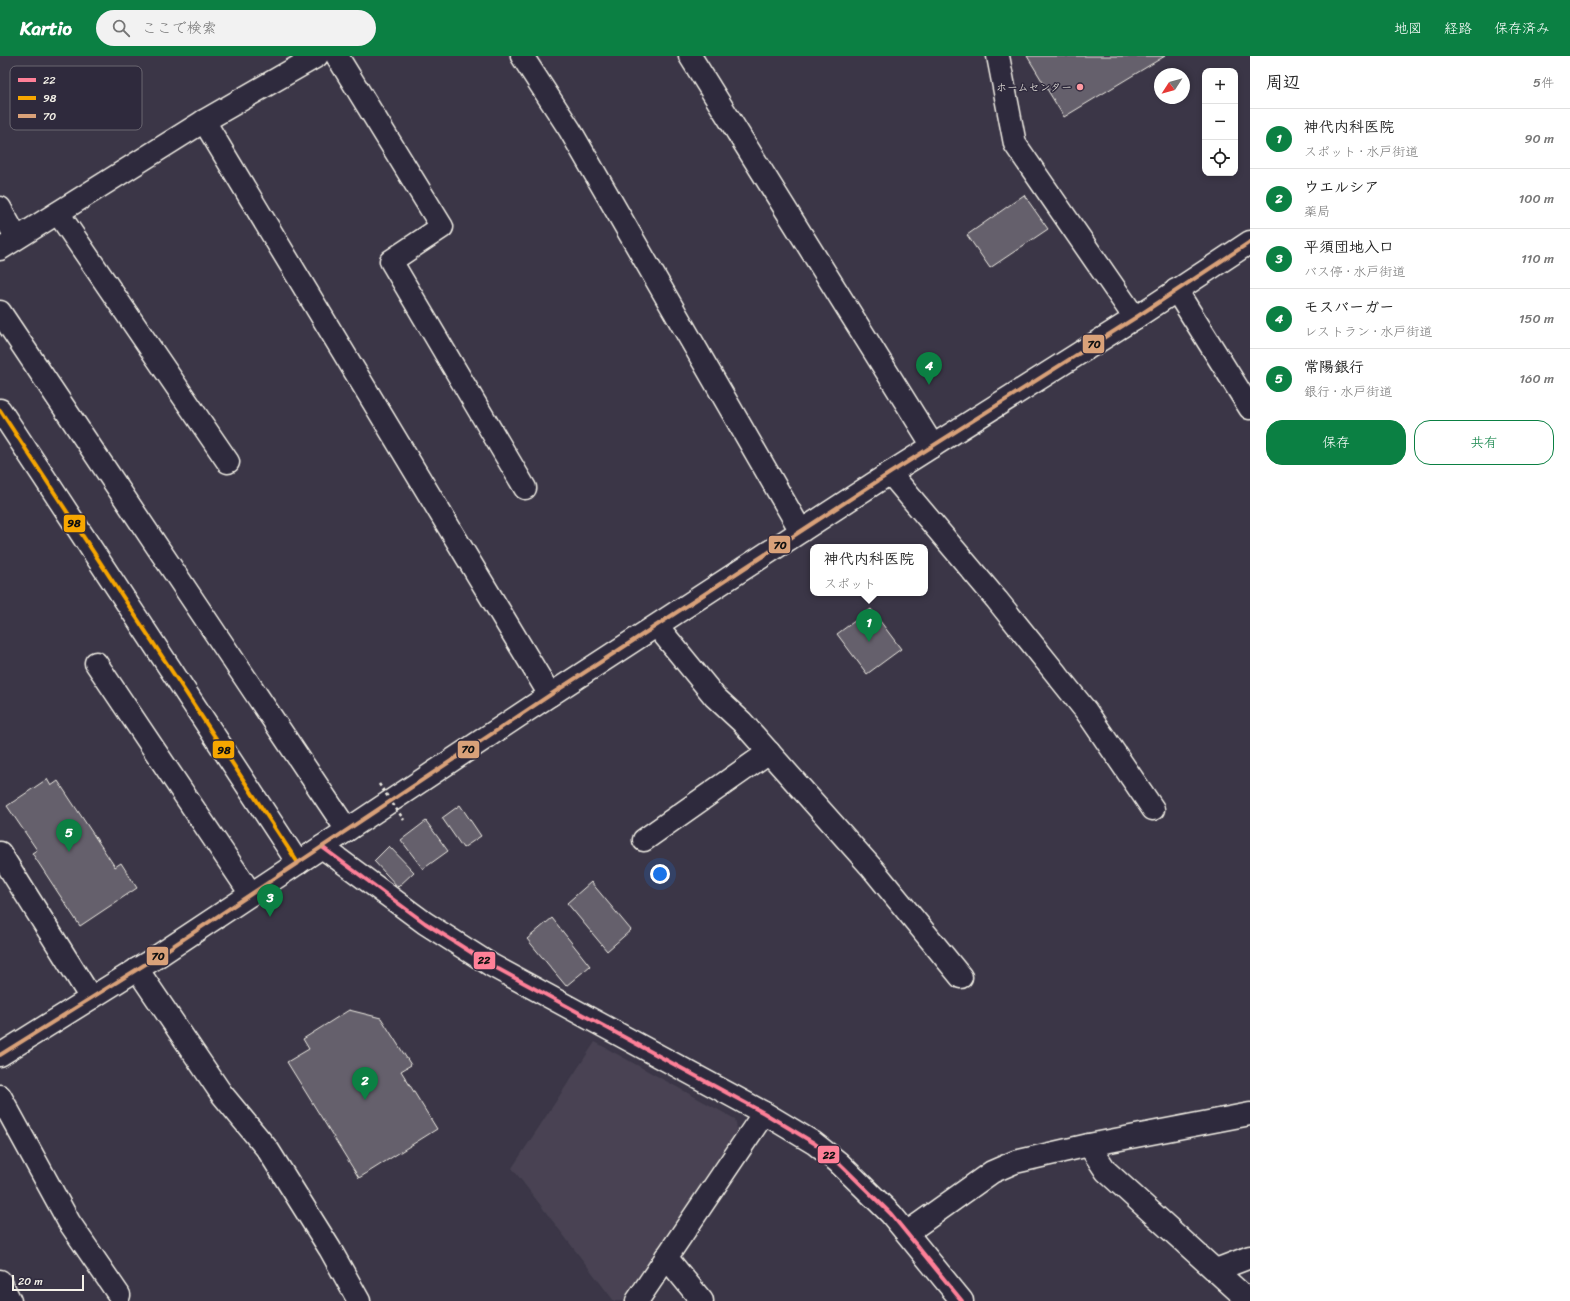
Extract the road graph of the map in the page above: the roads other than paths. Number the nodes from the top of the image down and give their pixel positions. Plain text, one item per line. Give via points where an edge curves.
1 (317, 56) edge
2 (337, 56) edge
3 (522, 56) edge
4 (690, 56) edge
5 (998, 56) edge
6 (204, 121) junction
7 (0, 208) edge
8 (58, 213) junction
9 (1250, 242) edge
10 (8, 243) edge
11 (1176, 290) junction
12 (0, 312) edge
13 (1134, 318) junction
14 (1250, 408) edge
15 (0, 410) edge
16 (933, 446) junction
17 (228, 462) dead end
18 (890, 473) junction
19 (525, 488) dead end
20 (802, 530) junction
21 (657, 626) junction
22 (96, 663) dead end
23 (550, 695) junction
24 (769, 752) junction
25 (1152, 809) dead end
26 (347, 830) junction
27 (644, 840) dead end
28 (322, 847) junction
29 (0, 853) edge
30 (298, 863) junction
31 (251, 894) junction
32 (137, 969) junction
33 (960, 977) dead end
34 (91, 998) junction
35 (0, 1055) edge
36 (0, 1096) edge
37 (764, 1113) junction
38 (1250, 1114) edge
39 (1089, 1145) junction
40 (908, 1232) junction
41 (1250, 1257) edge
42 (666, 1258) junction
43 (1216, 1270) junction
44 (0, 1281) edge
45 (119, 1295) dead end
46 (10, 1301) edge
47 (359, 1301) edge
48 (637, 1301) edge
49 (702, 1301) edge
50 (962, 1301) edge
51 (1249, 1301) edge

1 - 6 street
2 - 19 street via 442,227 391,261
3 - 20 street via 570,130
4 - 16 street
5 - 13 street via 1015,144
6 - 8 street
6 - 23 street
7 - 10 street
8 - 10 street
8 - 17 street
9 - 11 street
11 - 13 street
11 - 14 street
12 - 26 street
13 - 16 street
15 - 30 street
16 - 18 street
18 - 20 street
18 - 25 street via 1086,711
20 - 21 street
21 - 23 street
21 - 24 street via 715,697
22 - 31 street
23 - 26 street
24 - 27 street
24 - 33 street via 872,868
26 - 28 street
28 - 30 street
28 - 37 street via 425,923 491,965
29 - 34 street
30 - 31 street
31 - 32 street
32 - 34 street
32 - 47 street via 221,1093 268,1150 330,1249
34 - 35 street
36 - 45 street via 69,1222
37 - 40 street via 814,1143 838,1162 866,1187
37 - 42 street
38 - 39 street
39 - 40 street via 1015,1162 992,1172
39 - 43 street via 1106,1171
40 - 50 street
41 - 43 street
42 - 48 street
42 - 49 street
43 - 51 street
44 - 46 street

